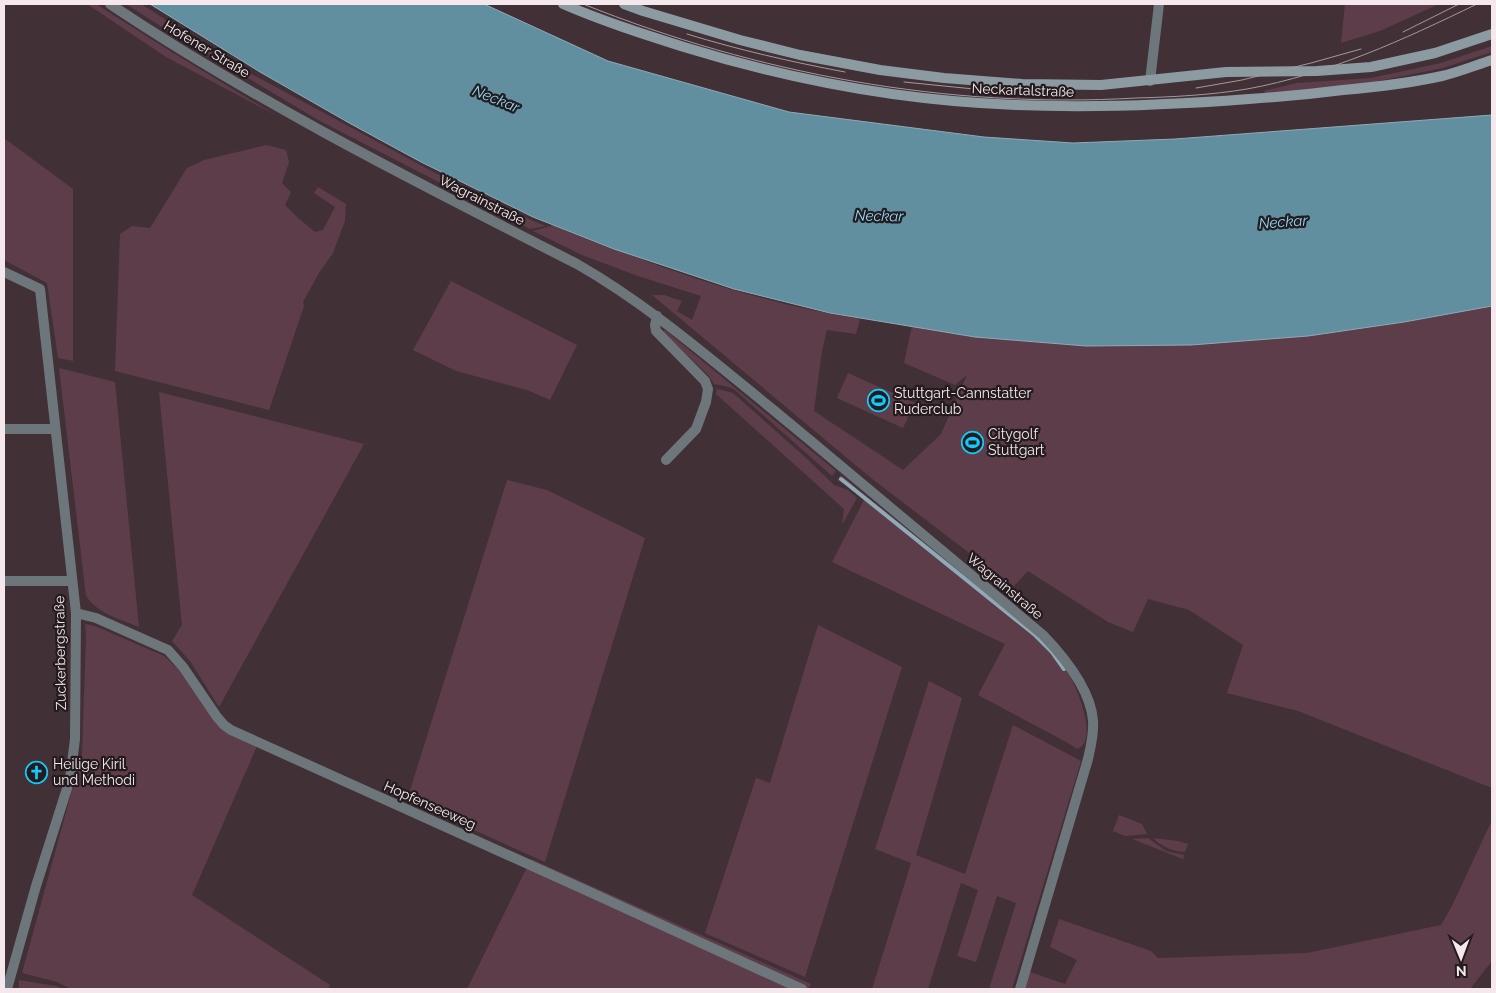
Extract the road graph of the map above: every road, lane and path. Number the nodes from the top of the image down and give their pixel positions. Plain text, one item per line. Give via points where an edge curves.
1 (110, 4) edge
2 (563, 4) edge
3 (624, 4) edge
4 (1159, 4) edge
5 (1492, 34) edge
6 (1492, 60) edge
7 (1150, 81) junction
8 (291, 114) joint
9 (4, 275) edge
10 (657, 316) junction
11 (4, 429) edge
12 (54, 429) junction
13 (666, 460) dead end
14 (72, 581) junction
15 (4, 582) edge
16 (76, 612) junction
17 (7, 989) edge
18 (802, 989) edge
19 (1020, 989) edge

1 - 8 street, Hofener Straße via 163,40
2 - 6 main road, Neckartalstraße via 725,60 804,79 876,92 1014,106 1164,105 1275,97 1444,76
3 - 7 main road, Neckartalstraße via 740,40 880,70 1022,84 1101,85
4 - 7 street
5 - 7 main road, Neckartalstraße via 1435,53 1371,66 1317,71 1226,72
8 - 10 street, Wagrainstraße via 413,181 577,264
9 - 12 street, Zuckerbergstraße via 40,290
10 - 13 street via 656,330 708,389 696,429
10 - 19 street, Wagrainstraße via 1043,635 1079,681 1092,710 1092,744
11 - 12 street
12 - 14 street, Zuckerbergstraße
14 - 15 street
14 - 16 street, Zuckerbergstraße
16 - 17 street, Zuckerbergstraße via 75,739 70,779
16 - 18 street, Hopfenseeweg via 168,650 217,717 231,730

